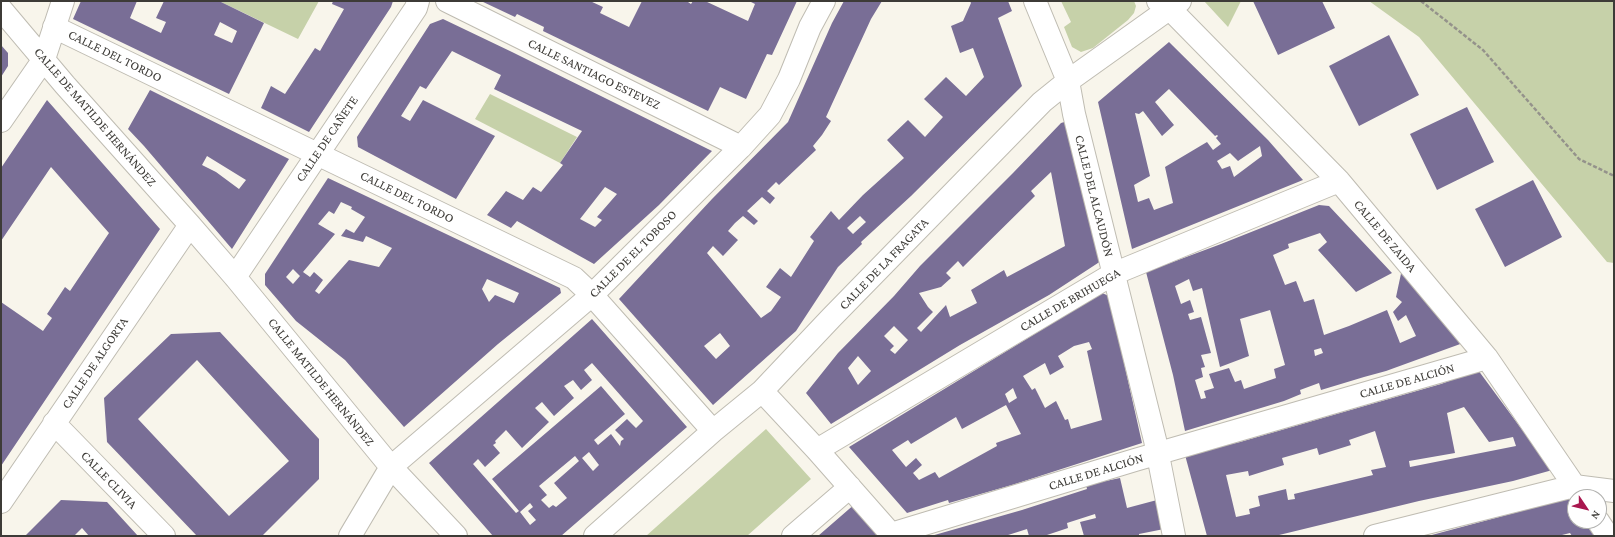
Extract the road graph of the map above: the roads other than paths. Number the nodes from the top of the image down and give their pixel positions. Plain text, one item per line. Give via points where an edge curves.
1 (63, 1) edge
2 (418, 1) edge
3 (447, 1) edge
4 (824, 1) edge
5 (1035, 1) edge
6 (1169, 4) edge
7 (1, 9) edge
8 (54, 27) junction
9 (44, 59) junction
10 (1068, 81) junction
11 (1, 122) edge
12 (741, 147) junction
13 (318, 154) junction
14 (1339, 181) junction
15 (190, 225) junction
16 (1113, 274) junction
17 (235, 277) junction
18 (592, 295) junction
19 (1487, 358) junction
20 (762, 391) junction
21 (54, 423) junction
22 (713, 431) junction
23 (817, 450) junction
24 (1158, 454) junction
25 (391, 467) junction
26 (850, 486) junction
27 (1576, 489) edge
28 (1567, 494) edge
29 (1, 502) edge
30 (164, 536) edge
31 (350, 536) edge
32 (456, 536) edge
33 (595, 536) edge
34 (793, 536) edge
35 (1174, 536) edge
36 (1375, 536) edge

1 - 8 street
2 - 13 street, CALLE DE CAÑETE via 416,8
3 - 12 street, CALLE SANTIAGO ESTEVEZ
4 - 12 street, CALLE DE EL TOBOSO via 770,115
5 - 10 street, CALLE DEL ALCAUDÓN
6 - 10 street, CALLE DE LA FRAGATA
6 - 14 street, CALLE DE ZAIDA
7 - 9 street, CALLE DE MATILDE HERNÁNDEZ
8 - 9 street
8 - 13 street, CALLE DEL TORDO
9 - 11 street
9 - 15 street, CALLE DE MATILDE HERNÁNDEZ
10 - 16 street, CALLE DEL ALCAUDÓN
10 - 20 street, CALLE DE LA FRAGATA via 1042,102
12 - 18 street, CALLE DE EL TOBOSO
13 - 17 street, CALLE DE CAÑETE
13 - 18 street, CALLE DEL TORDO via 574,278
14 - 16 street, CALLE DE BRIHUEGA
14 - 19 street, CALLE DE ZAIDA
15 - 17 street, CALLE MATILDE HERNÁNDEZ
15 - 21 street, CALLE DE ALGORTA
16 - 23 street, CALLE DE BRIHUEGA
16 - 24 street, CALLE DEL ALCAUDÓN
17 - 25 street, CALLE MATILDE HERNÁNDEZ
18 - 22 street, CALLE DEL TORDO
18 - 25 street, CALLE DE EL TOBOSO
19 - 24 street, CALLE DE ALCIÓN
19 - 27 street, CALLE DE ZAIDA
20 - 22 street, CALLE DE LA FRAGATA
20 - 23 street, CALLE DE ALCIÓN
21 - 29 street, CALLE DE ALGORTA
21 - 30 street, CALLE CLIVIA
22 - 33 street, CALLE DE LA FRAGATA
23 - 26 street, CALLE DE ALCIÓN
24 - 26 street, CALLE DE ALCIÓN via 891,534
24 - 35 street, CALLE DEL ALCAUDÓN
25 - 31 street, CALLE DE EL TOBOSO
25 - 32 street, CALLE MATILDE HERNÁNDEZ
26 - 34 street
28 - 36 street

